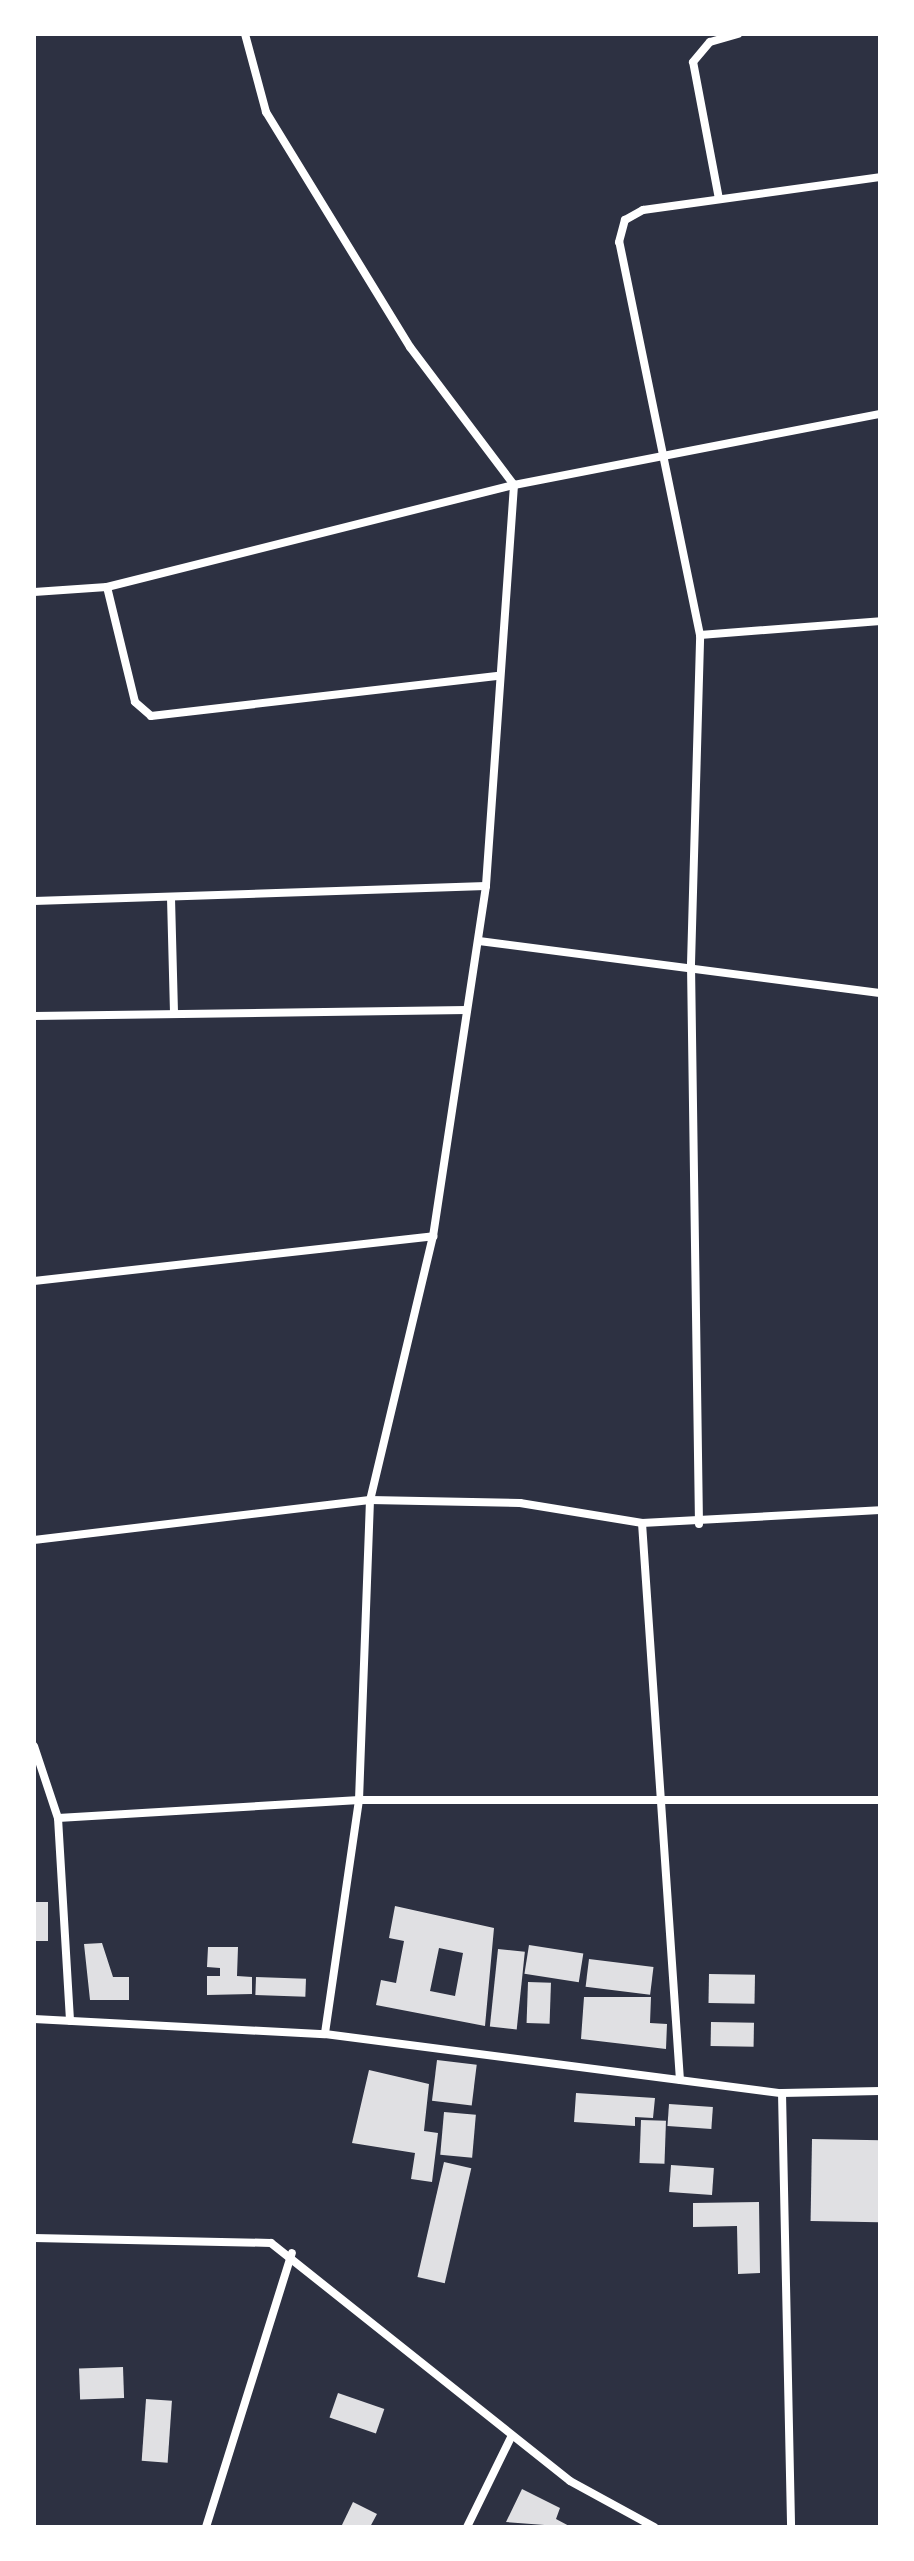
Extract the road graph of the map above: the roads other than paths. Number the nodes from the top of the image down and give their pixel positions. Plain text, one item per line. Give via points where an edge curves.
1 (245, 34) edge
2 (738, 34) edge
3 (880, 177) edge
4 (719, 199) junction
5 (880, 414) edge
6 (664, 452) junction
7 (514, 485) junction
8 (107, 587) junction
9 (34, 592) edge
10 (880, 621) edge
11 (700, 635) junction
12 (497, 676) junction
13 (486, 886) junction
14 (171, 898) junction
15 (34, 901) edge
16 (479, 941) junction
17 (691, 964) junction
18 (880, 993) edge
19 (467, 1010) junction
20 (174, 1014) junction
21 (34, 1016) edge
22 (433, 1236) junction
23 (34, 1281) edge
24 (370, 1500) junction
25 (880, 1510) edge
26 (642, 1523) junction
27 (699, 1524) junction
28 (34, 1540) edge
29 (34, 1746) edge
30 (359, 1800) junction
31 (880, 1800) edge
32 (666, 1802) junction
33 (58, 1818) junction
34 (34, 2019) edge
35 (70, 2021) junction
36 (325, 2034) junction
37 (680, 2080) junction
38 (880, 2091) edge
39 (782, 2093) junction
40 (34, 2238) edge
41 (292, 2253) junction
42 (511, 2437) junction
43 (206, 2527) edge
44 (467, 2527) edge
45 (654, 2527) edge
46 (791, 2527) edge

1 - 7 street via 266,112 410,347
2 - 4 street via 710,42 693,62
3 - 4 street
4 - 6 street via 643,210 625,220 619,242
5 - 6 street
6 - 7 street
6 - 11 street
7 - 8 street
7 - 12 street
8 - 9 street
8 - 12 street via 135,702 151,716
10 - 11 street
11 - 17 street
12 - 13 street
13 - 14 street
13 - 16 street
14 - 15 street
14 - 20 street
16 - 17 street
16 - 19 street
17 - 18 street
17 - 27 street
19 - 20 street
19 - 22 street
20 - 21 street
22 - 23 street
22 - 24 street
24 - 26 street via 520,1503
24 - 28 street
24 - 30 street
25 - 27 street
26 - 27 street
26 - 32 street
29 - 33 street
30 - 32 street
30 - 33 street
30 - 36 street
31 - 32 street
32 - 37 street
33 - 35 street
34 - 35 street
35 - 36 street
36 - 37 street
37 - 39 street
38 - 39 street
39 - 46 street
40 - 41 street via 245,2240
41 - 42 street
41 - 43 street
42 - 44 street
42 - 45 street via 570,2481

